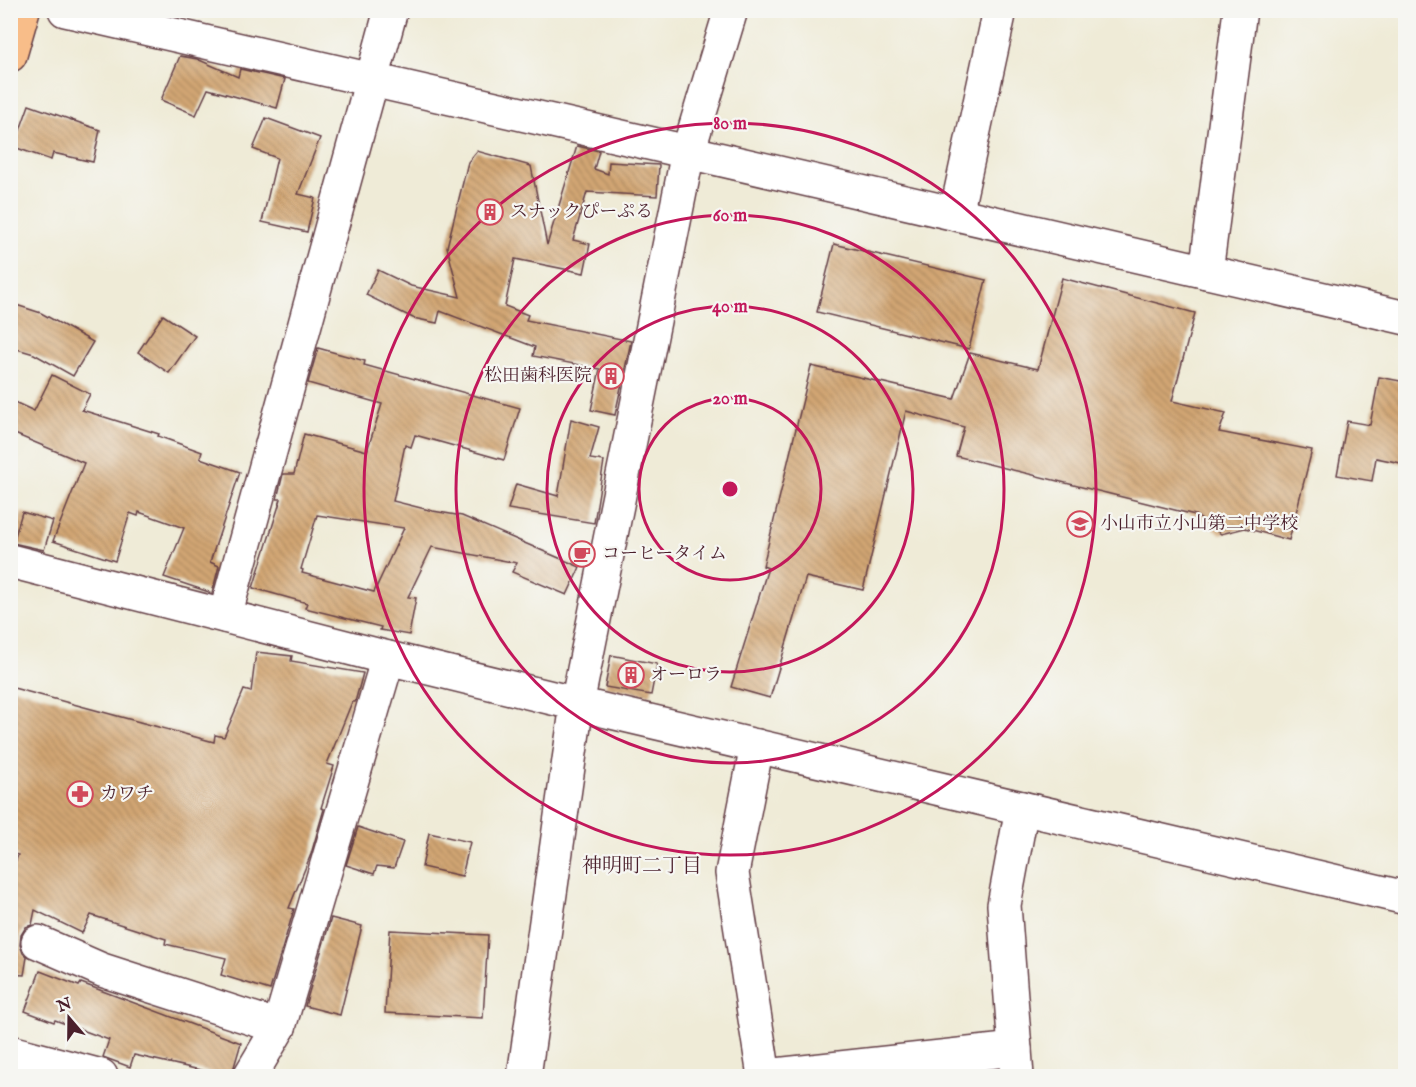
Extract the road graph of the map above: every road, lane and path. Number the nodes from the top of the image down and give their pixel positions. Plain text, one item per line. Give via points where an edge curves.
1 (23, 10) edge
2 (65, 10) edge
3 (391, 10) edge
4 (731, 10) edge
5 (1000, 10) edge
6 (1240, 10) edge
7 (10, 55) edge
8 (373, 80) junction
9 (688, 152) junction
10 (956, 214) junction
11 (1206, 272) junction
12 (1406, 318) edge
13 (10, 561) edge
14 (225, 615) junction
15 (388, 658) junction
16 (577, 704) junction
17 (757, 746) junction
18 (1022, 807) junction
19 (1406, 898) edge
20 (38, 942) dead end
21 (279, 1027) junction
22 (10, 1052) edge
23 (1016, 1063) edge
24 (101, 1077) edge
25 (250, 1077) edge
26 (524, 1077) edge
27 (765, 1077) edge

1 - 7 highway
2 - 8 street
3 - 8 street
4 - 9 street
5 - 10 street
6 - 11 street
8 - 9 street
8 - 14 street
9 - 10 street
9 - 16 street
10 - 11 street
11 - 12 street
13 - 14 street
14 - 15 street
15 - 16 street
15 - 21 street
16 - 17 street
16 - 26 street
17 - 18 street
17 - 27 street via 732,873
18 - 19 street
18 - 23 street via 1004,905
20 - 21 street via 102,970
21 - 25 street
22 - 24 street
23 - 27 street

